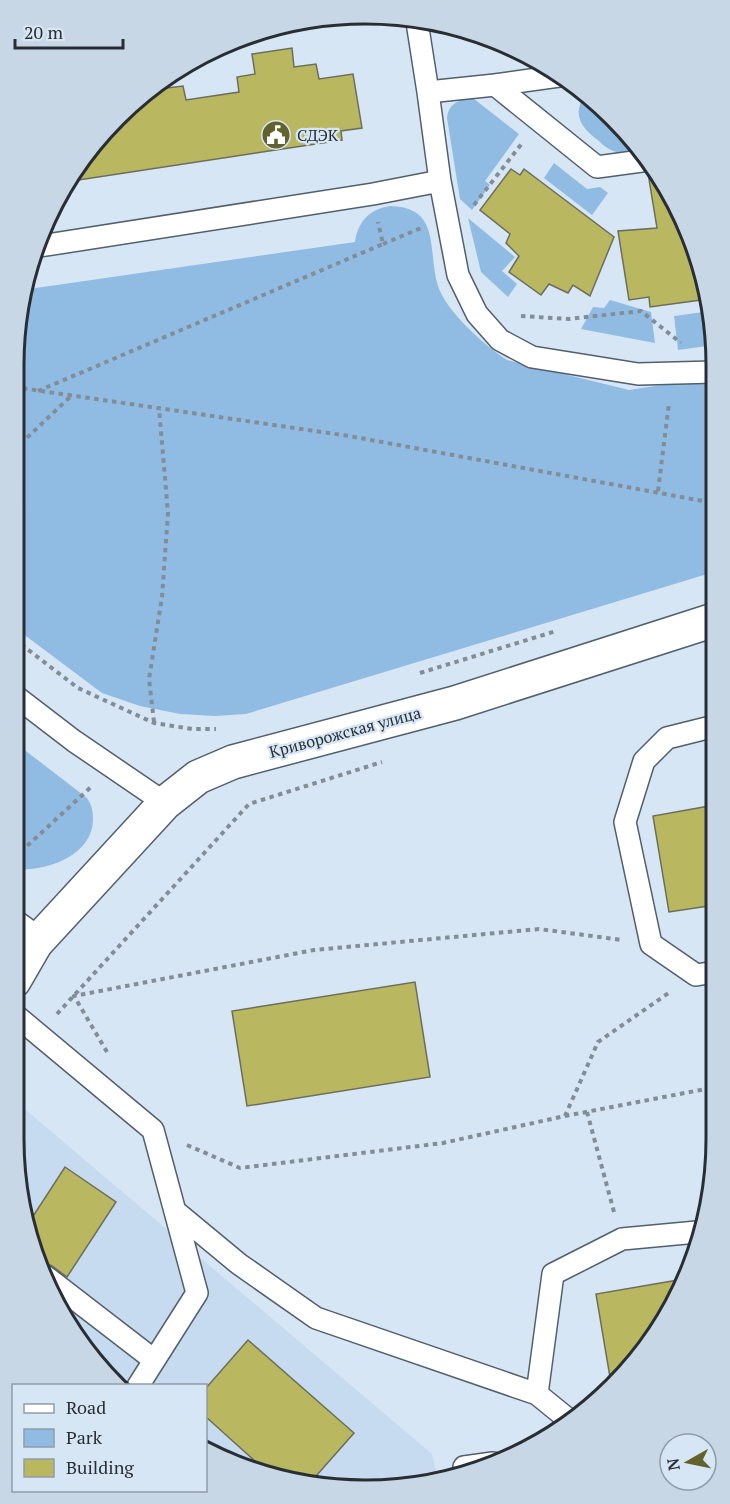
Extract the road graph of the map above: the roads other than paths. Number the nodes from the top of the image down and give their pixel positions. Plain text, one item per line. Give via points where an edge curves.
1 (418, 28) edge
2 (547, 77) edge
3 (495, 85) junction
4 (428, 92) junction
5 (639, 161) edge
6 (440, 181) junction
7 (46, 245) edge
8 (706, 372) edge
9 (706, 623) edge
10 (24, 704) edge
11 (706, 728) edge
12 (165, 802) junction
13 (25, 935) edge
14 (706, 974) edge
15 (24, 1022) edge
16 (175, 1211) junction
17 (693, 1232) edge
18 (57, 1285) edge
19 (154, 1360) junction
20 (139, 1384) edge
21 (537, 1394) junction
22 (564, 1416) edge

1 - 4 lane
2 - 3 lane
3 - 4 lane
3 - 5 lane via 597,167
4 - 6 lane
6 - 7 lane
6 - 8 lane via 458,275 477,314 500,340 532,357 638,374
9 - 12 street, Криворожская улица via 455,703 233,762 198,777
10 - 12 lane
11 - 14 lane via 667,738 644,761 625,822 651,944
12 - 13 street, Криворожская улица
15 - 16 lane via 153,1130
16 - 19 lane via 197,1293
16 - 21 lane via 316,1318
17 - 21 lane via 622,1239 553,1274
18 - 19 lane
19 - 20 lane
21 - 22 lane

